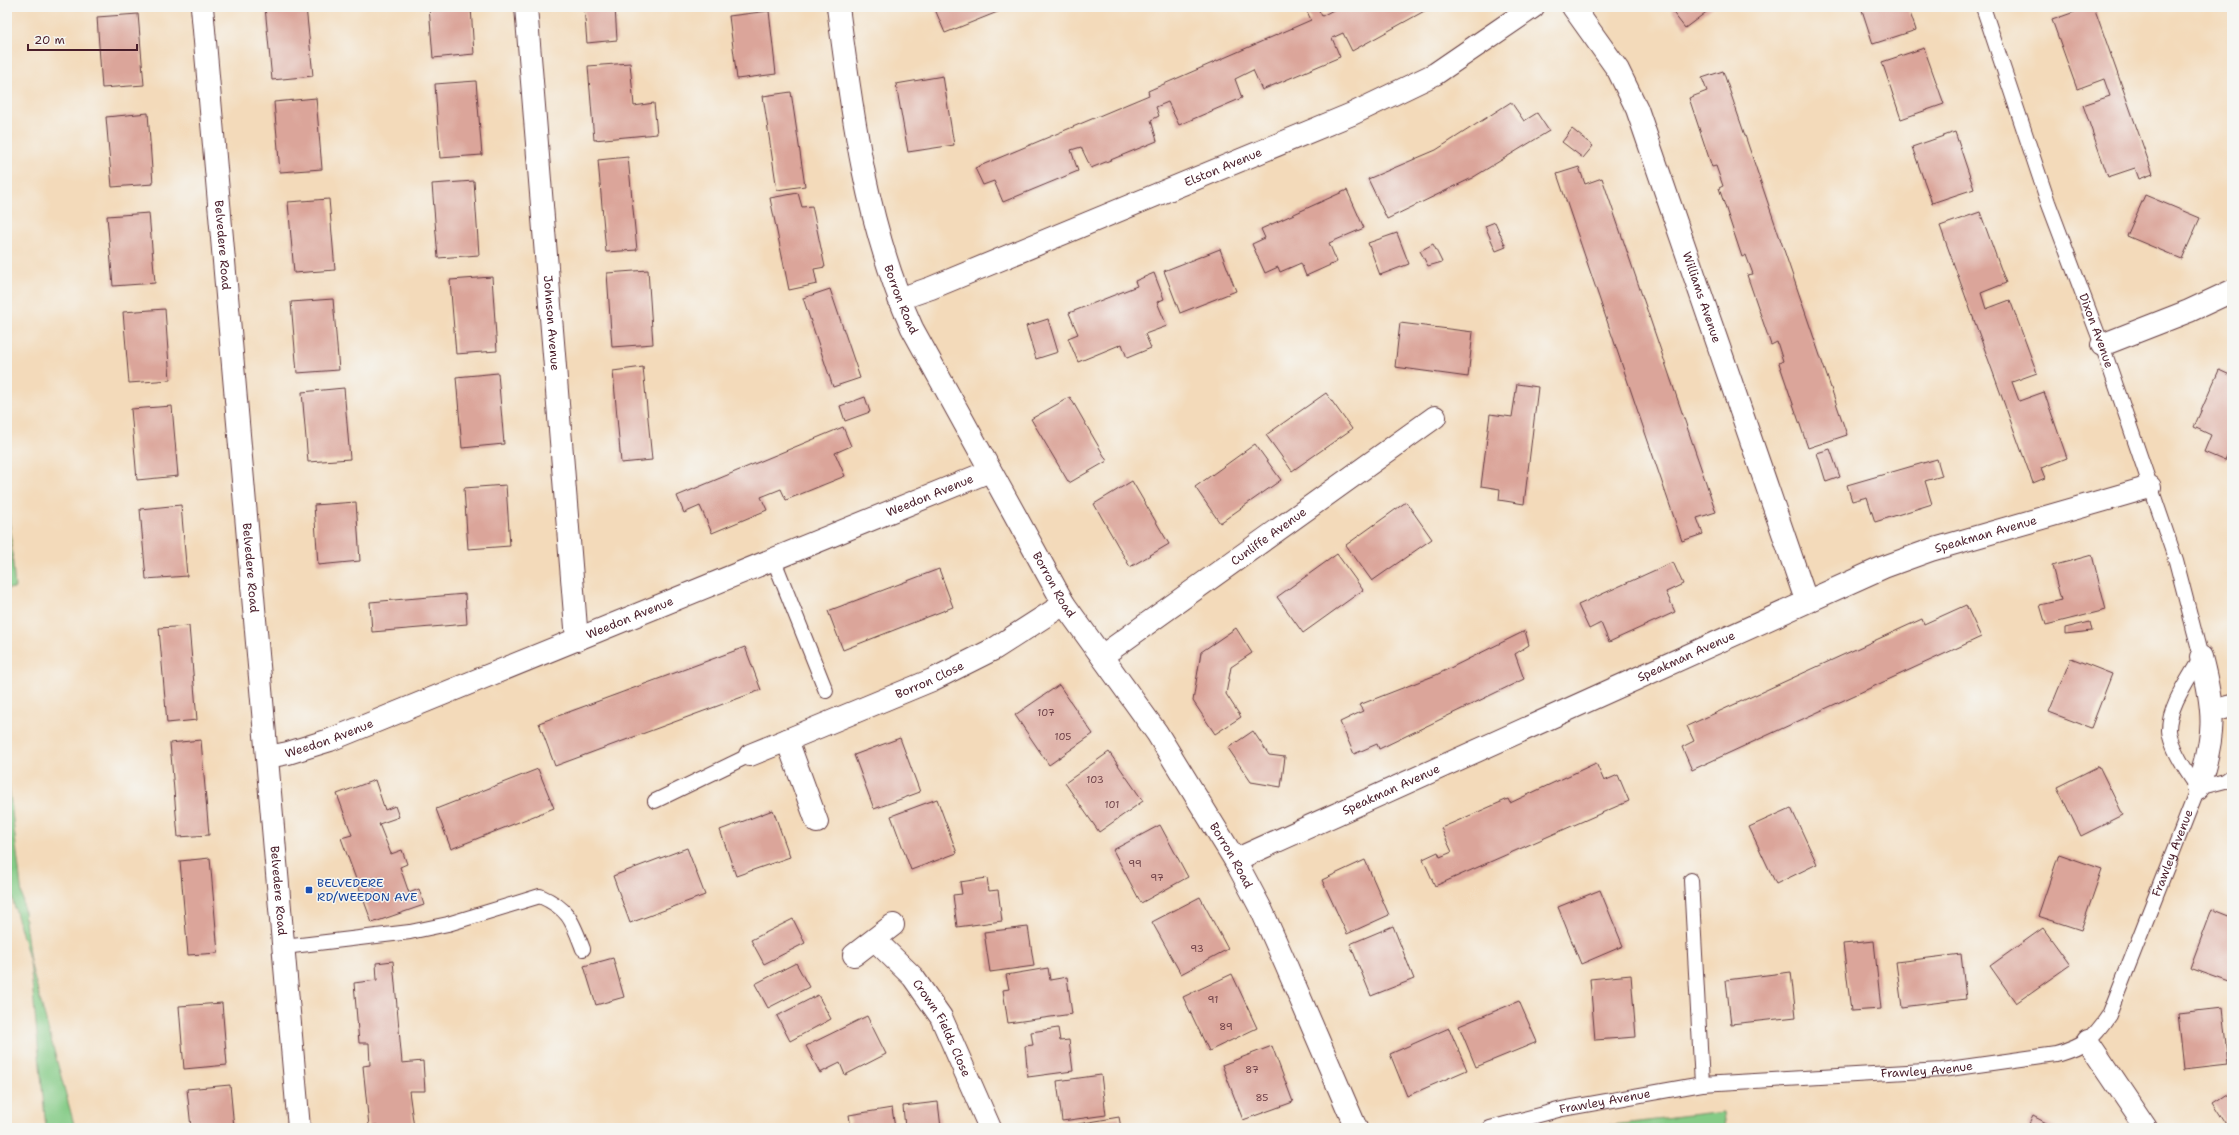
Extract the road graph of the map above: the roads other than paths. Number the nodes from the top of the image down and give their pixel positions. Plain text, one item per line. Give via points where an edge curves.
1 (202, 7) edge
2 (526, 7) edge
3 (838, 7) edge
4 (1533, 7) edge
5 (1573, 7) edge
6 (1982, 7) edge
7 (2232, 292) edge
8 (899, 299) junction
9 (2102, 345) junction
10 (1435, 417) dead end
11 (990, 471) junction
12 (2150, 487) junction
13 (773, 558) junction
14 (1806, 600) junction
15 (1064, 604) junction
16 (577, 640) junction
17 (1102, 656) junction
18 (2201, 657) junction
19 (826, 691) dead end
20 (2222, 709) edge
21 (787, 740) junction
22 (750, 755) joint
23 (268, 757) junction
24 (2232, 776) edge
25 (2198, 788) junction
26 (655, 801) dead end
27 (817, 822) dead end
28 (1235, 860) junction
29 (1691, 880) dead end
30 (893, 925) dead end
31 (875, 940) junction
32 (284, 947) junction
33 (583, 949) dead end
34 (854, 955) dead end
35 (2088, 1042) junction
36 (1702, 1084) junction
37 (299, 1128) edge
38 (990, 1128) edge
39 (1356, 1128) edge
40 (1490, 1128) edge
41 (2146, 1128) edge

1 - 23 street, Belvedere Road
2 - 16 street, Johnson Avenue
3 - 8 street, Borron Road via 848,84 875,220
4 - 8 street, Elston Avenue via 1435,74 1352,114
5 - 14 street, Williams Avenue via 1618,70 1637,109
6 - 9 lane, Dixon Avenue via 2048,202
7 - 9 street
8 - 11 street, Borron Road via 912,328
9 - 12 lane, Dixon Avenue
10 - 17 street, Cunliffe Avenue
11 - 13 street, Weedon Avenue
11 - 15 street, Borron Road
12 - 14 street, Speakman Avenue via 1931,550
12 - 18 lane, Dixon Avenue via 2176,561
13 - 16 street, Weedon Avenue
13 - 19 lane
14 - 28 street, Speakman Avenue
15 - 17 street, Borron Road
15 - 21 street, Borron Close via 994,649 932,680
16 - 23 street, Weedon Avenue via 330,740
17 - 28 street, Borron Road via 1158,733
18 - 20 street, Dixon Avenue
18 - 25 lane via 2171,716 2169,732 2182,765
20 - 25 street, Frawley Avenue
21 - 22 street, Borron Close
21 - 27 street
22 - 26 lane, Borron Close
23 - 32 street, Belvedere Road
24 - 25 lane via 2225,781
25 - 35 lane, Frawley Avenue via 2109,1014
28 - 39 street, Borron Road via 1283,958
29 - 36 lane
30 - 31 street
31 - 34 street
31 - 38 street, Crown Fields Close via 913,977 941,1017
32 - 33 lane via 410,932 448,924 540,896 558,905 574,926
32 - 37 street, Belvedere Road
35 - 36 lane, Frawley Avenue via 2056,1054 1942,1070
35 - 41 street
36 - 40 lane, Frawley Avenue via 1562,1109

